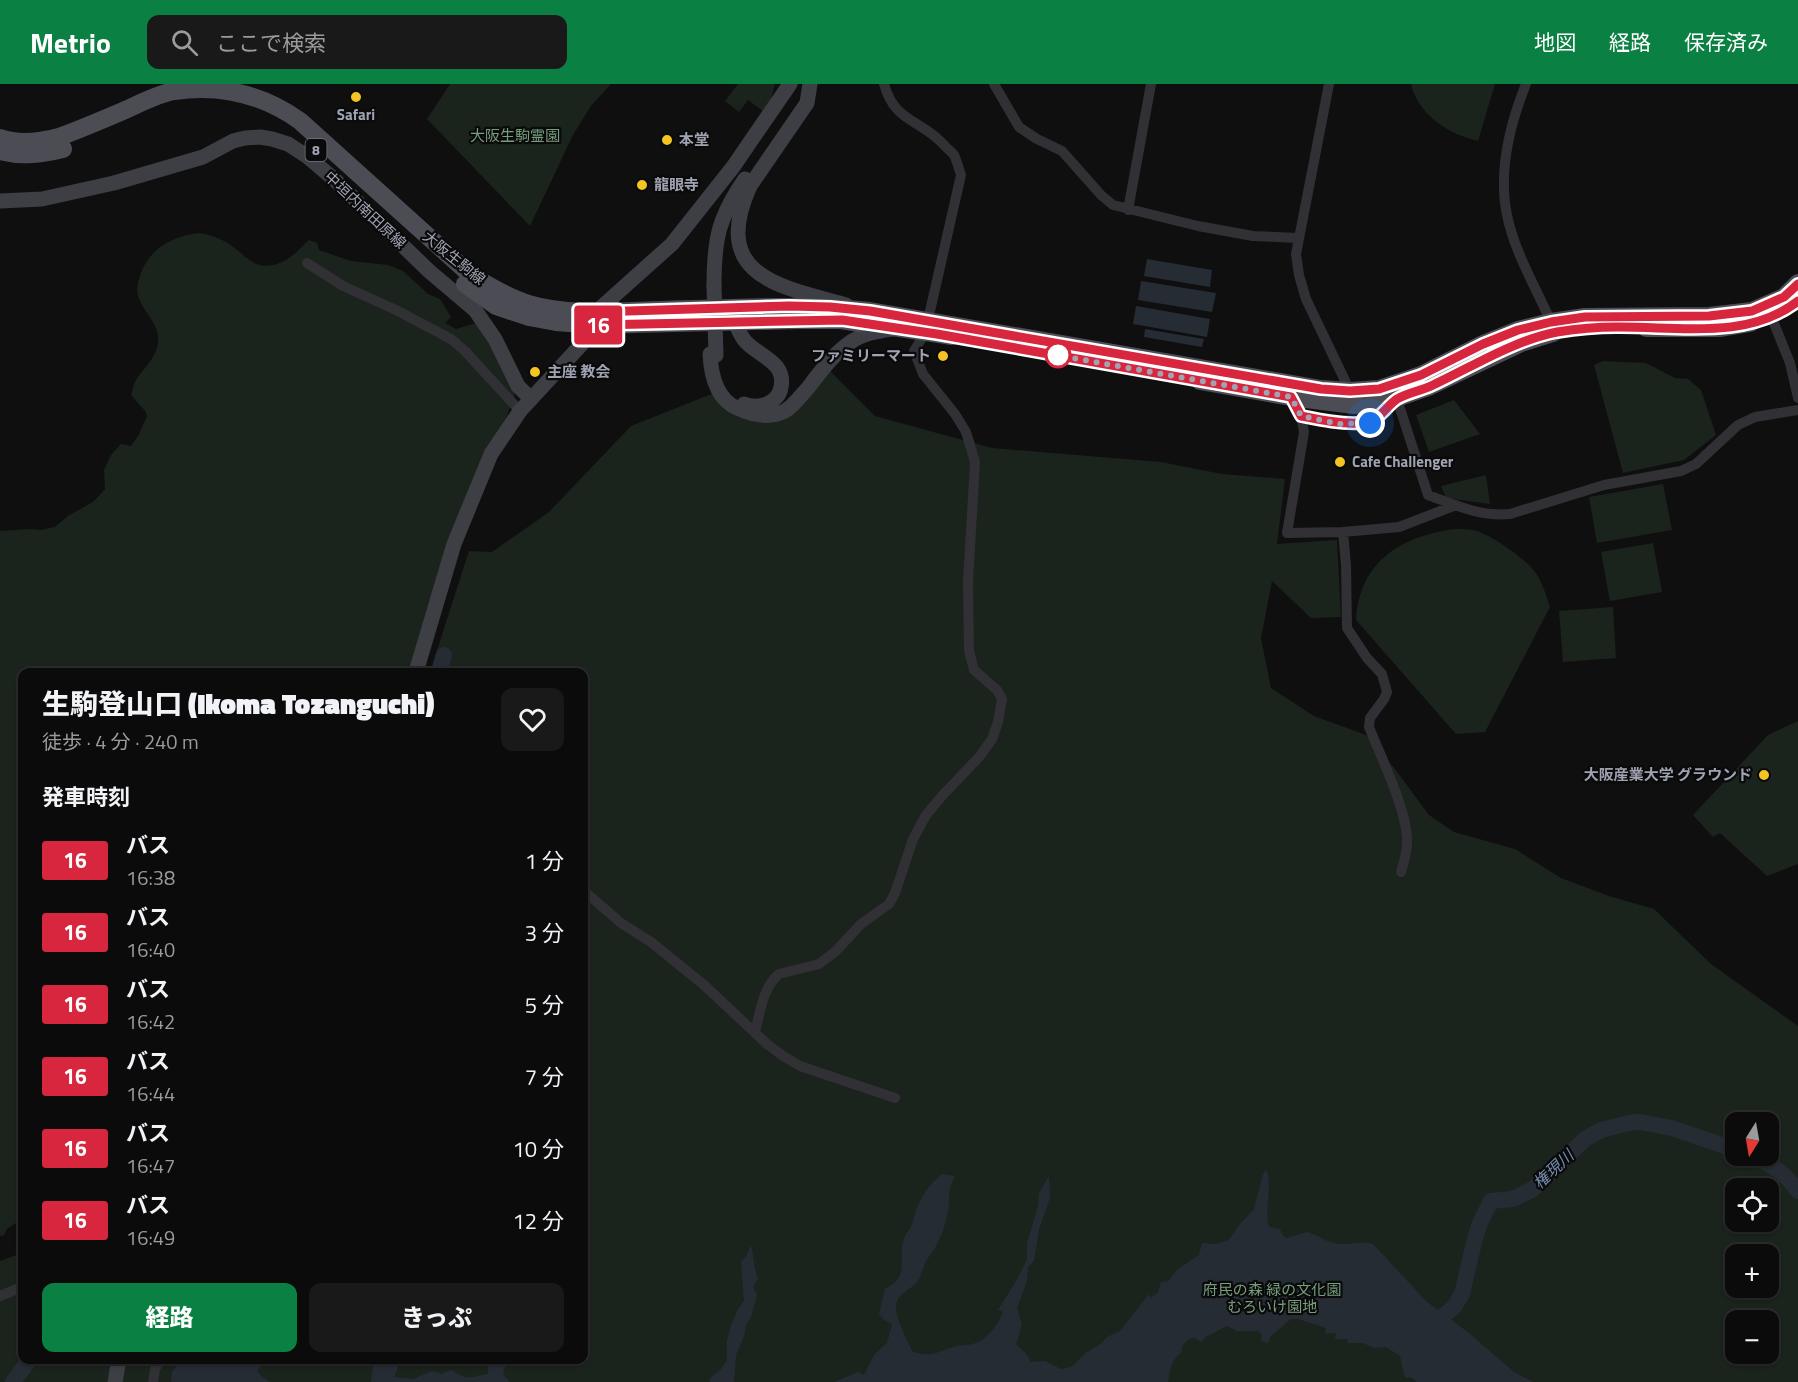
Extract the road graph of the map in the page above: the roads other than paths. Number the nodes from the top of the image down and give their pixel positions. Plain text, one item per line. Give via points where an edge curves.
1 (792, 84) edge
2 (809, 84) edge
3 (884, 84) edge
4 (994, 84) edge
5 (1151, 84) edge
6 (1329, 84) edge
7 (1526, 84) edge
8 (0, 138) edge
9 (0, 151) edge
10 (0, 201) edge
11 (1128, 210) junction
12 (1298, 238) junction
13 (307, 263) dead end
14 (1798, 284) edge
15 (711, 287) junction
16 (1798, 301) edge
17 (870, 311) junction
18 (1771, 316) junction
19 (596, 319) junction
20 (735, 321) junction
21 (1551, 322) junction
22 (927, 326) junction
23 (900, 328) junction
24 (713, 354) junction
25 (1350, 391) junction
26 (1291, 397) junction
27 (1798, 398) edge
28 (531, 399) junction
29 (1397, 399) junction
30 (1798, 410) edge
31 (520, 411) junction
32 (1301, 416) junction
33 (1456, 505) junction
34 (1343, 532) junction
35 (417, 668) edge
36 (1401, 872) dead end
37 (588, 894) edge
38 (755, 1032) junction
39 (895, 1098) dead end
40 (18, 1289) edge
41 (0, 1296) edge
42 (118, 1364) edge
43 (158, 1364) edge
44 (115, 1382) edge
45 (153, 1382) edge

1 - 15 street via 793,94 716,219 708,253
1 - 19 street via 672,244
2 - 15 street via 724,216 714,252
2 - 17 street via 807,103 750,186 740,215 738,241 744,258 765,278
3 - 22 street via 895,108 954,155 961,175
4 - 11 street via 1019,127 1062,151 1101,195
5 - 11 street
6 - 12 street
7 - 21 street via 1514,113 1504,168 1504,194 1513,237
8 - 19 main road, 大阪生駒線 / 8 via 22,142 60,137 172,91 214,88 265,100 300,121 472,276 531,304
9 - 19 main road, 大阪生駒線 / 8 via 21,155 45,153 176,103 198,99 235,102 277,118 295,131 465,284 496,306 556,322
10 - 28 street, 中垣内南田原線 via 42,199 114,183 203,157 245,138 288,144 317,165 475,310 495,339 518,386
11 - 12 street via 1252,236
12 - 25 street via 1296,254 1306,299
13 - 31 street via 343,286 451,339
14 - 21 main road, 大阪生駒線 / 8 via 1784,297 1752,311 1709,316 1585,317
15 - 24 street, bridge
16 - 18 main road, 大阪生駒線 / 8
17 - 19 main road, 大阪生駒線 / 8 via 789,306
17 - 22 main road, 大阪生駒線 / 8
18 - 27 street via 1790,363
18 - 29 main road, 大阪生駒線 / 8 via 1721,328 1617,327 1555,333 1521,343
19 - 20 main road, 大阪生駒線 / 8
19 - 28 street via 581,345
20 - 23 main road, 大阪生駒線 / 8 via 842,320
20 - 24 street via 747,343 780,370 781,389 777,398 759,407 741,402 720,380
21 - 25 main road, 大阪生駒線 / 8 via 1492,340 1421,375 1379,389
22 - 23 main road, 大阪生駒線 / 8
22 - 25 main road, 大阪生駒線 / 8
22 - 26 main road, 大阪生駒線 / 8 via 1015,347
22 - 38 street via 914,351 923,374 966,432 975,462 968,582 970,663 998,690 1002,699 998,722 980,756 926,815 889,904 861,924 819,964 774,978 763,1000
23 - 24 street via 866,334 850,343 786,410 769,416 730,406 711,374
26 - 29 main road, 大阪生駒線 / 8 via 1354,405
26 - 32 street
28 - 31 street
29 - 32 street via 1370,423 1339,424
29 - 33 street via 1428,495
30 - 33 street via 1755,417 1738,425 1696,464 1681,471 1604,485 1510,514 1477,513
31 - 35 street via 491,454 454,544
32 - 34 street via 1304,432 1287,533
33 - 34 street via 1399,527
34 - 36 street via 1347,628 1382,674 1386,692 1370,718 1369,727 1406,831 1408,842
37 - 38 street via 695,978
38 - 39 street via 800,1066
40 - 41 street
42 - 44 street
43 - 45 street

